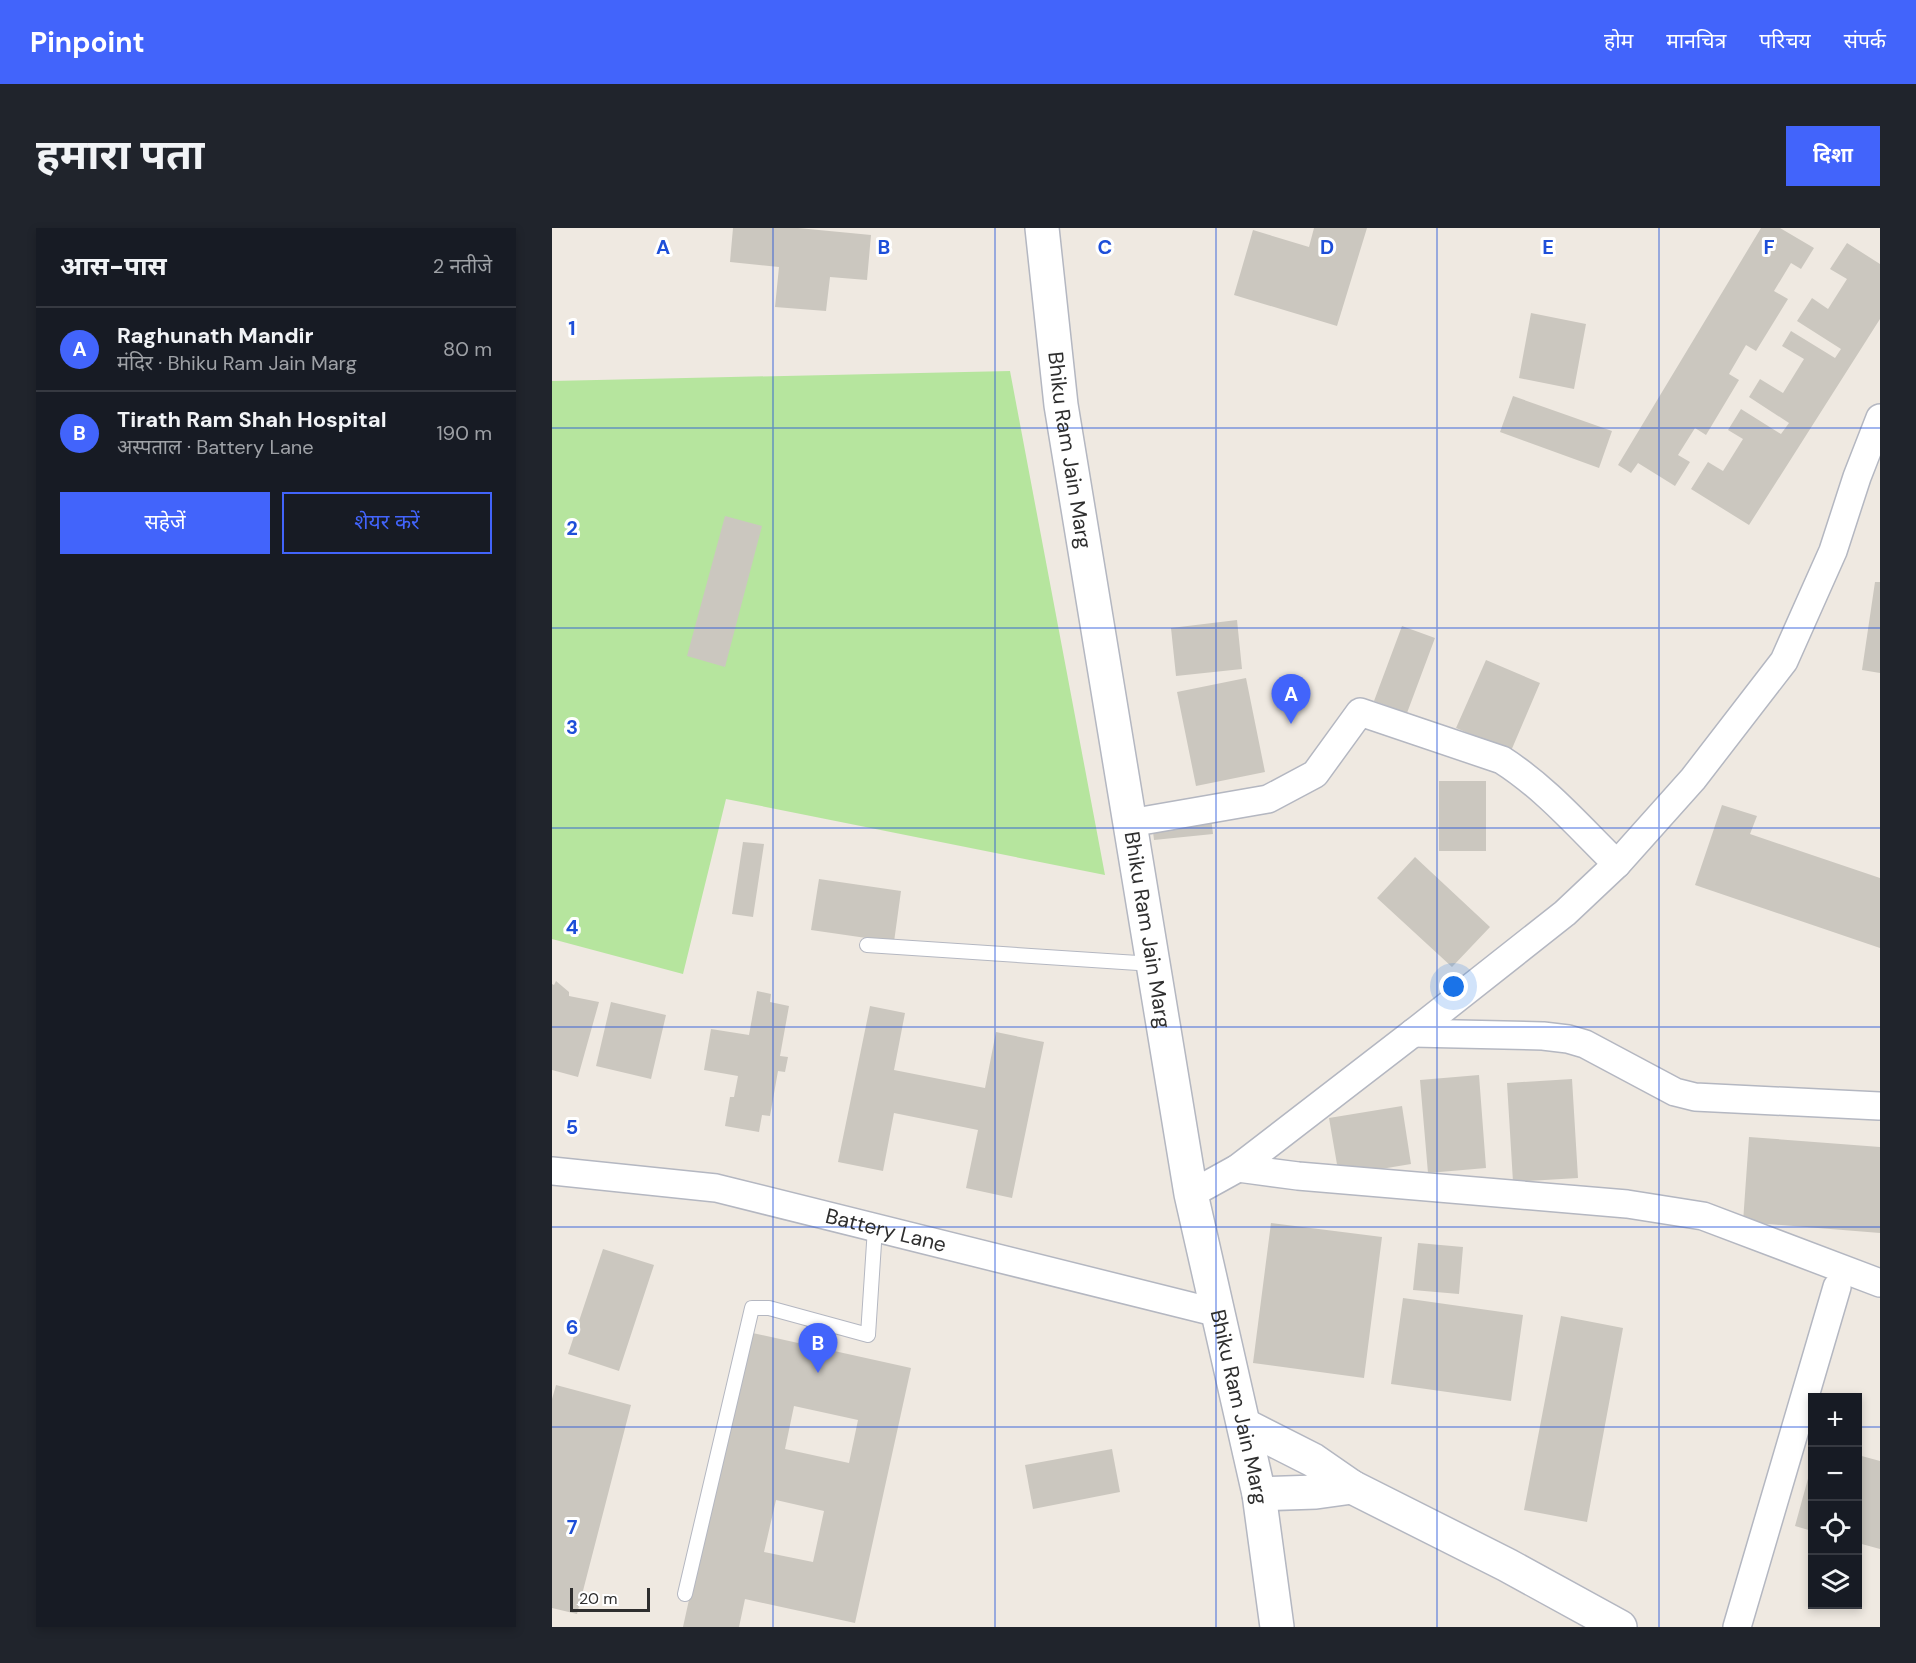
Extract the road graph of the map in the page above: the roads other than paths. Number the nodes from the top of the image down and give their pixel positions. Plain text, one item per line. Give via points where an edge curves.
1 (1042, 228) edge
2 (1880, 418) edge
3 (1130, 823) junction
4 (1617, 864) junction
5 (867, 945) dead end
6 (1153, 964) junction
7 (1413, 1033) junction
8 (1879, 1106) edge
9 (1238, 1167) junction
10 (552, 1170) edge
11 (1191, 1194) junction
12 (875, 1228) junction
13 (1880, 1283) edge
14 (1837, 1287) dead end
15 (1218, 1313) junction
16 (1244, 1425) junction
17 (1352, 1487) junction
18 (1259, 1494) junction
19 (685, 1594) dead end
20 (1277, 1627) edge
21 (1620, 1627) edge
22 (1737, 1627) edge

1 - 3 street, Bhiku Ram Jain Marg via 1061,405
2 - 4 street via 1833,551 1784,661 1693,779
3 - 4 street via 1268,799 1315,774 1360,712 1502,760 1542,790
3 - 6 street, Bhiku Ram Jain Marg
4 - 7 street via 1564,913
5 - 6 lane
6 - 11 street, Bhiku Ram Jain Marg
7 - 8 street via 1568,1039 1585,1044 1675,1092 1695,1097
7 - 9 street
9 - 11 street
9 - 13 street via 1683,1212 1720,1222
10 - 12 street, Battery Lane via 716,1188
11 - 15 street, Bhiku Ram Jain Marg
12 - 15 street, Battery Lane
12 - 19 lane via 868,1335 770,1308 752,1308
14 - 22 street
15 - 16 street, Bhiku Ram Jain Marg
16 - 17 street via 1313,1461
16 - 18 street, Bhiku Ram Jain Marg
17 - 18 street
17 - 21 street
18 - 20 street, Bhiku Ram Jain Marg

